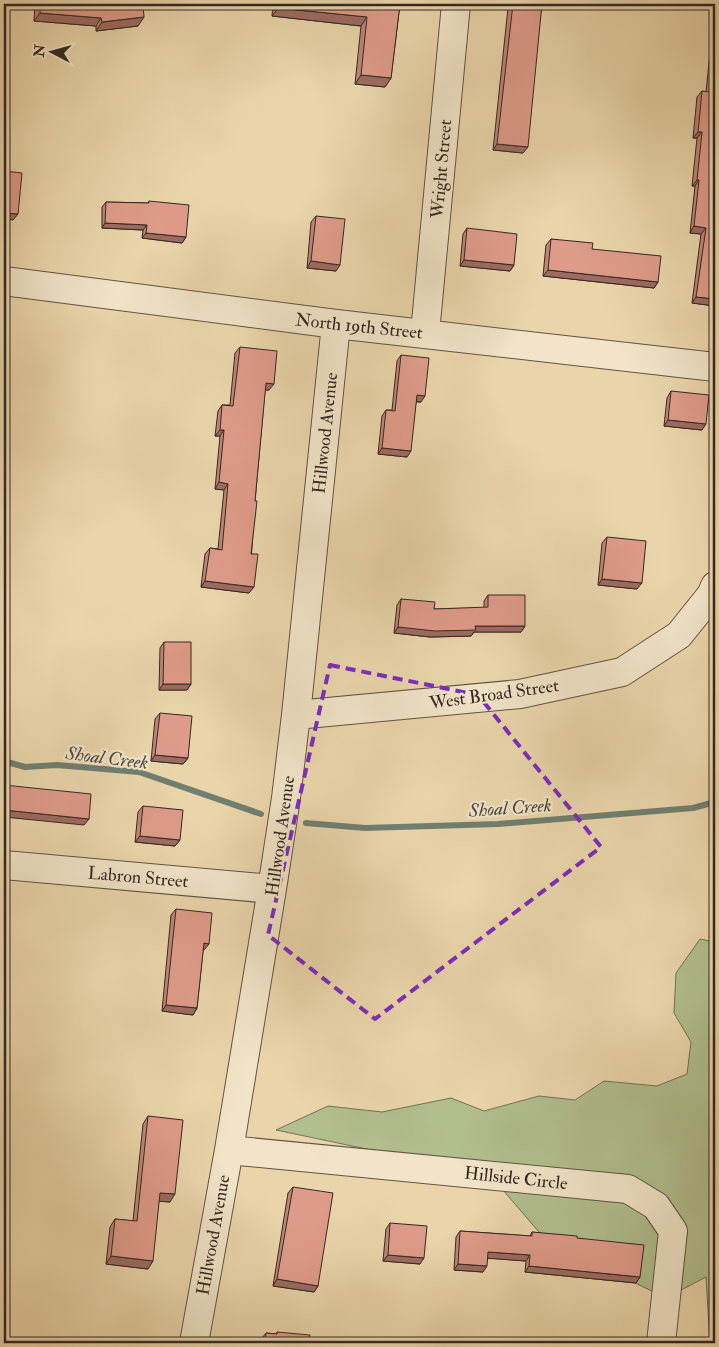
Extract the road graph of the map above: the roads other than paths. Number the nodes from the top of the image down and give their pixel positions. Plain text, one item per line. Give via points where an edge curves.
1 (456, 4) edge
2 (4, 281) edge
3 (336, 324) junction
4 (425, 333) junction
5 (715, 367) edge
6 (715, 586) edge
7 (296, 715) junction
8 (4, 865) edge
9 (272, 889) junction
10 (229, 1150) junction
11 (194, 1343) edge
12 (661, 1343) edge

1 - 4 street, Wright Street
2 - 3 street, North 19th Street
3 - 4 street, North 19th Street
3 - 7 street, Hillwood Avenue
4 - 5 street, North 19th Street
6 - 7 street, West Broad Street via 679,635 622,672 520,694
7 - 9 street, Hillwood Avenue
8 - 9 street, Labron Street
9 - 10 street, Hillwood Avenue
10 - 11 street, Hillwood Avenue
10 - 12 street, Hillside Circle via 628,1189 656,1206 672,1232

